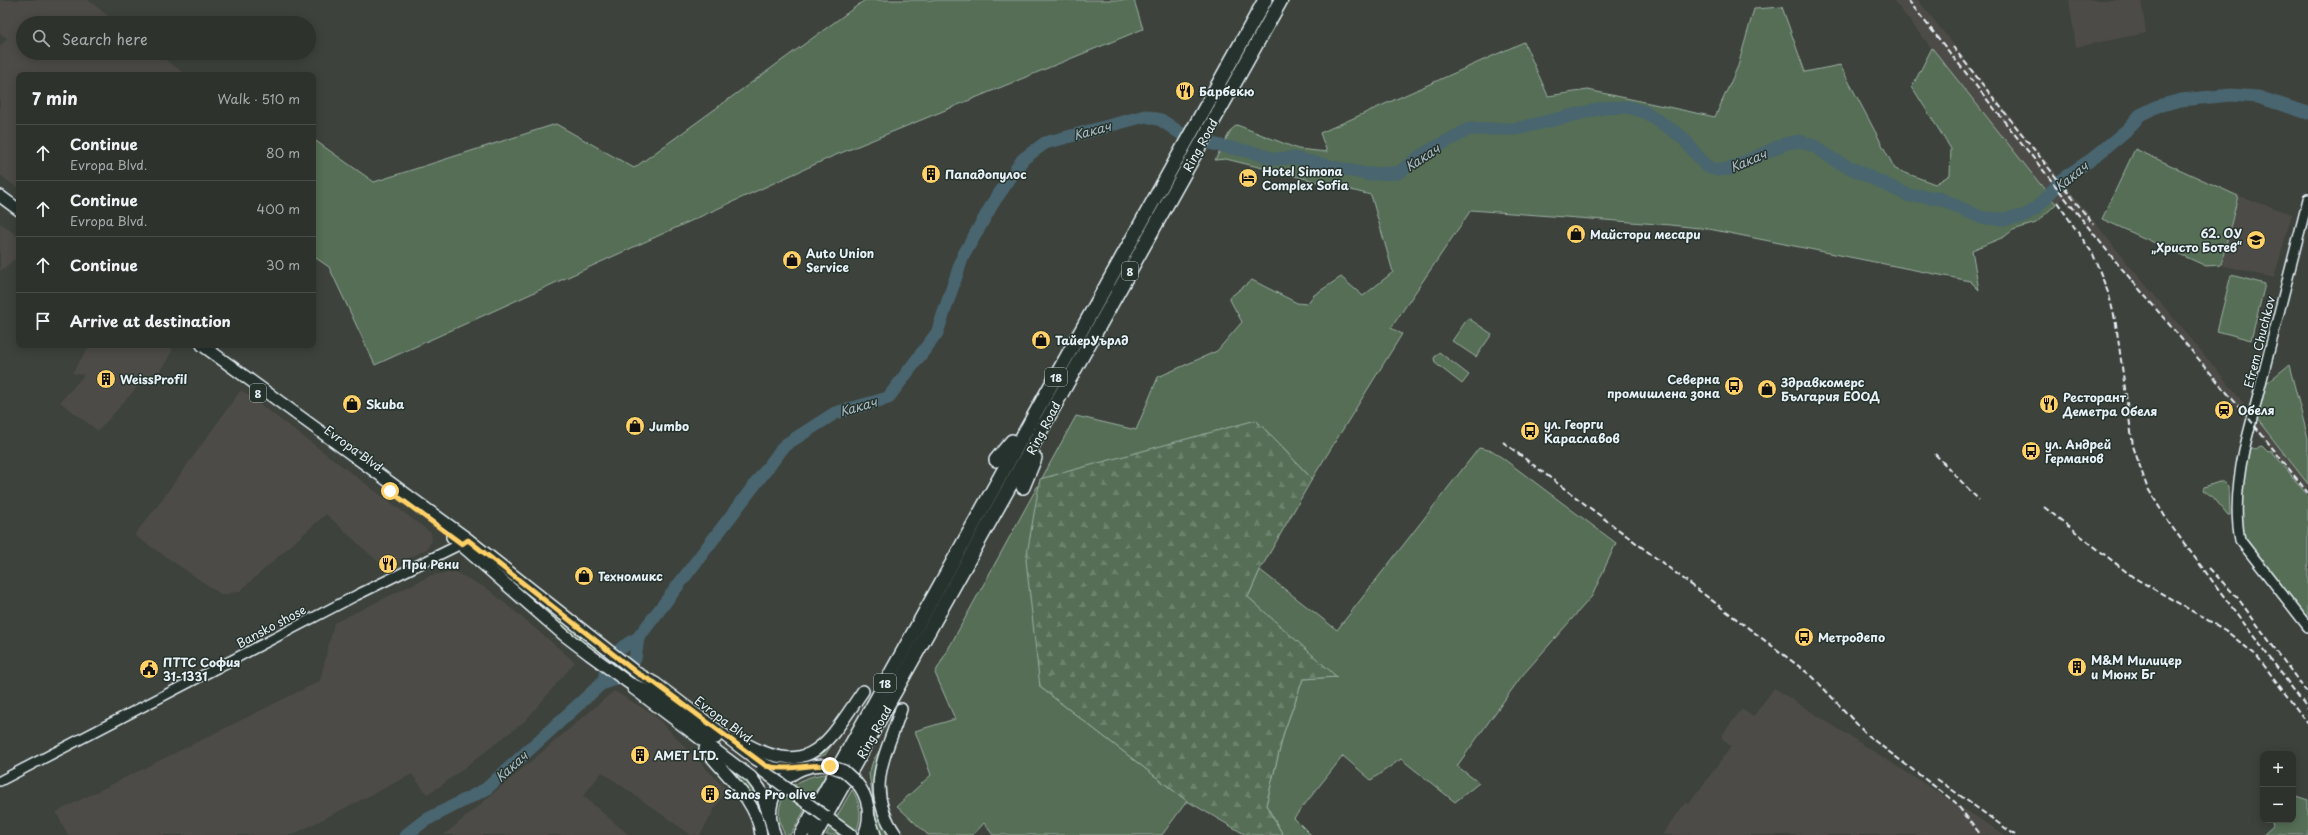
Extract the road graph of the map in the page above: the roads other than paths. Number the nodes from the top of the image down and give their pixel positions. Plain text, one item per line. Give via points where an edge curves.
1 (1265, 0) edge
2 (1282, 0) edge
3 (0, 196) edge
4 (2308, 199) edge
5 (0, 203) edge
6 (16, 208) edge
7 (16, 215) edge
8 (1074, 345) joint
9 (196, 348) edge
10 (206, 348) edge
11 (1064, 389) junction
12 (1039, 409) junction
13 (996, 460) dead end
14 (1023, 487) dead end
15 (465, 542) junction
16 (2308, 627) edge
17 (637, 673) junction
18 (629, 683) junction
19 (863, 691) dead end
20 (652, 692) junction
21 (901, 709) dead end
22 (718, 730) junction
23 (695, 736) junction
24 (803, 768) junction
25 (0, 781) edge
26 (869, 817) junction
27 (774, 830) edge
28 (761, 835) edge
29 (801, 835) edge
30 (815, 835) edge
31 (851, 835) edge
32 (864, 835) edge
33 (875, 835) edge
34 (896, 835) edge

1 - 8 highway, Ring Road / 8
2 - 11 highway, Ring Road / 8
3 - 6 main road
4 - 16 street, Efrem Chuchkov via 2244,450 2238,479 2237,526 2240,540
5 - 7 main road
8 - 12 highway, Ring Road / 18
9 - 15 main road, Evropa Blvd. / 8
10 - 15 main road, Evropa Blvd. / 8
11 - 14 highway, 8
11 - 30 highway, Ring Road / 18
12 - 13 highway
12 - 29 highway, Ring Road / 18 via 1021,437
15 - 17 main road, Evropa Blvd. / 8
15 - 18 main road, Evropa Blvd. / 8 via 564,635
15 - 25 street, Bansko shose via 357,595
17 - 20 main road, Evropa Blvd.
17 - 22 main road, Evropa Blvd. / 8 via 655,683
18 - 20 main road, Evropa Blvd.
18 - 23 main road, Evropa Blvd. / 8 via 636,692
19 - 22 main road, 8 via 821,747 813,753 797,758 771,755
20 - 31 main road, Evropa Blvd., bridge
21 - 34 main road via 878,778 880,804
22 - 24 main road, Evropa Blvd. via 766,766 788,770
23 - 27 main road, Evropa Blvd. / 8 via 756,783
23 - 28 main road via 744,797 758,820
24 - 26 main road, Evropa Blvd., bridge via 816,765 830,766 844,772 864,792
24 - 27 main road via 784,780 776,792 771,806
26 - 32 main road
26 - 33 main road

